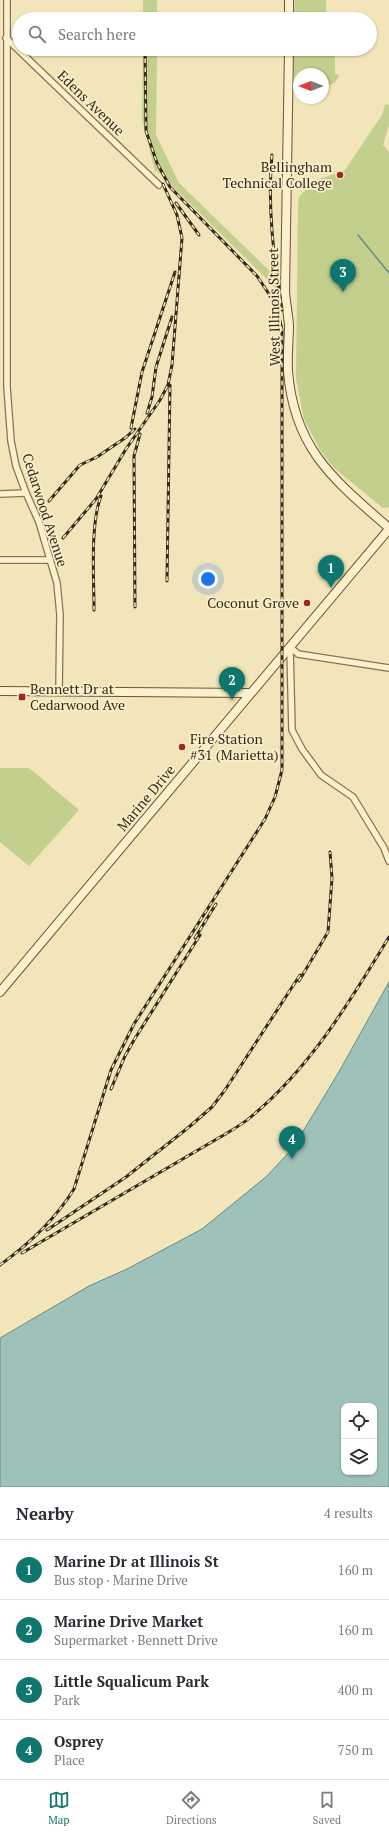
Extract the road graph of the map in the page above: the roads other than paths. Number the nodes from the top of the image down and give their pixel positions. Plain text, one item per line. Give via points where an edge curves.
1 (7, 0) edge
2 (289, 0) edge
3 (289, 12) edge
4 (6, 38) junction
5 (12, 44) edge
6 (25, 56) edge
7 (289, 56) edge
8 (159, 185) dead end
9 (0, 494) edge
10 (26, 494) junction
11 (389, 528) edge
12 (0, 560) edge
13 (50, 560) junction
14 (290, 647) junction
15 (389, 668) edge
16 (0, 691) edge
17 (59, 691) junction
18 (250, 693) junction
19 (389, 861) edge
20 (0, 992) edge

1 - 4 street, Cedarwood Avenue
2 - 3 main road
4 - 5 street, Edens Avenue
4 - 10 street, Cedarwood Avenue via 7,387 11,441
6 - 8 street, Edens Avenue
7 - 11 main road, West Illinois Street via 285,292 289,326 290,392 299,426 310,449 341,485
9 - 10 street
10 - 13 street, Cedarwood Avenue via 39,522
11 - 14 main road, Marine Drive
12 - 13 street
13 - 17 street, Cedarwood Avenue via 57,583 60,615
14 - 15 street via 298,654
14 - 18 main road, Marine Drive
14 - 19 street via 292,730 321,775 353,797 384,848
16 - 17 main road
17 - 18 main road
18 - 20 main road, Marine Drive

